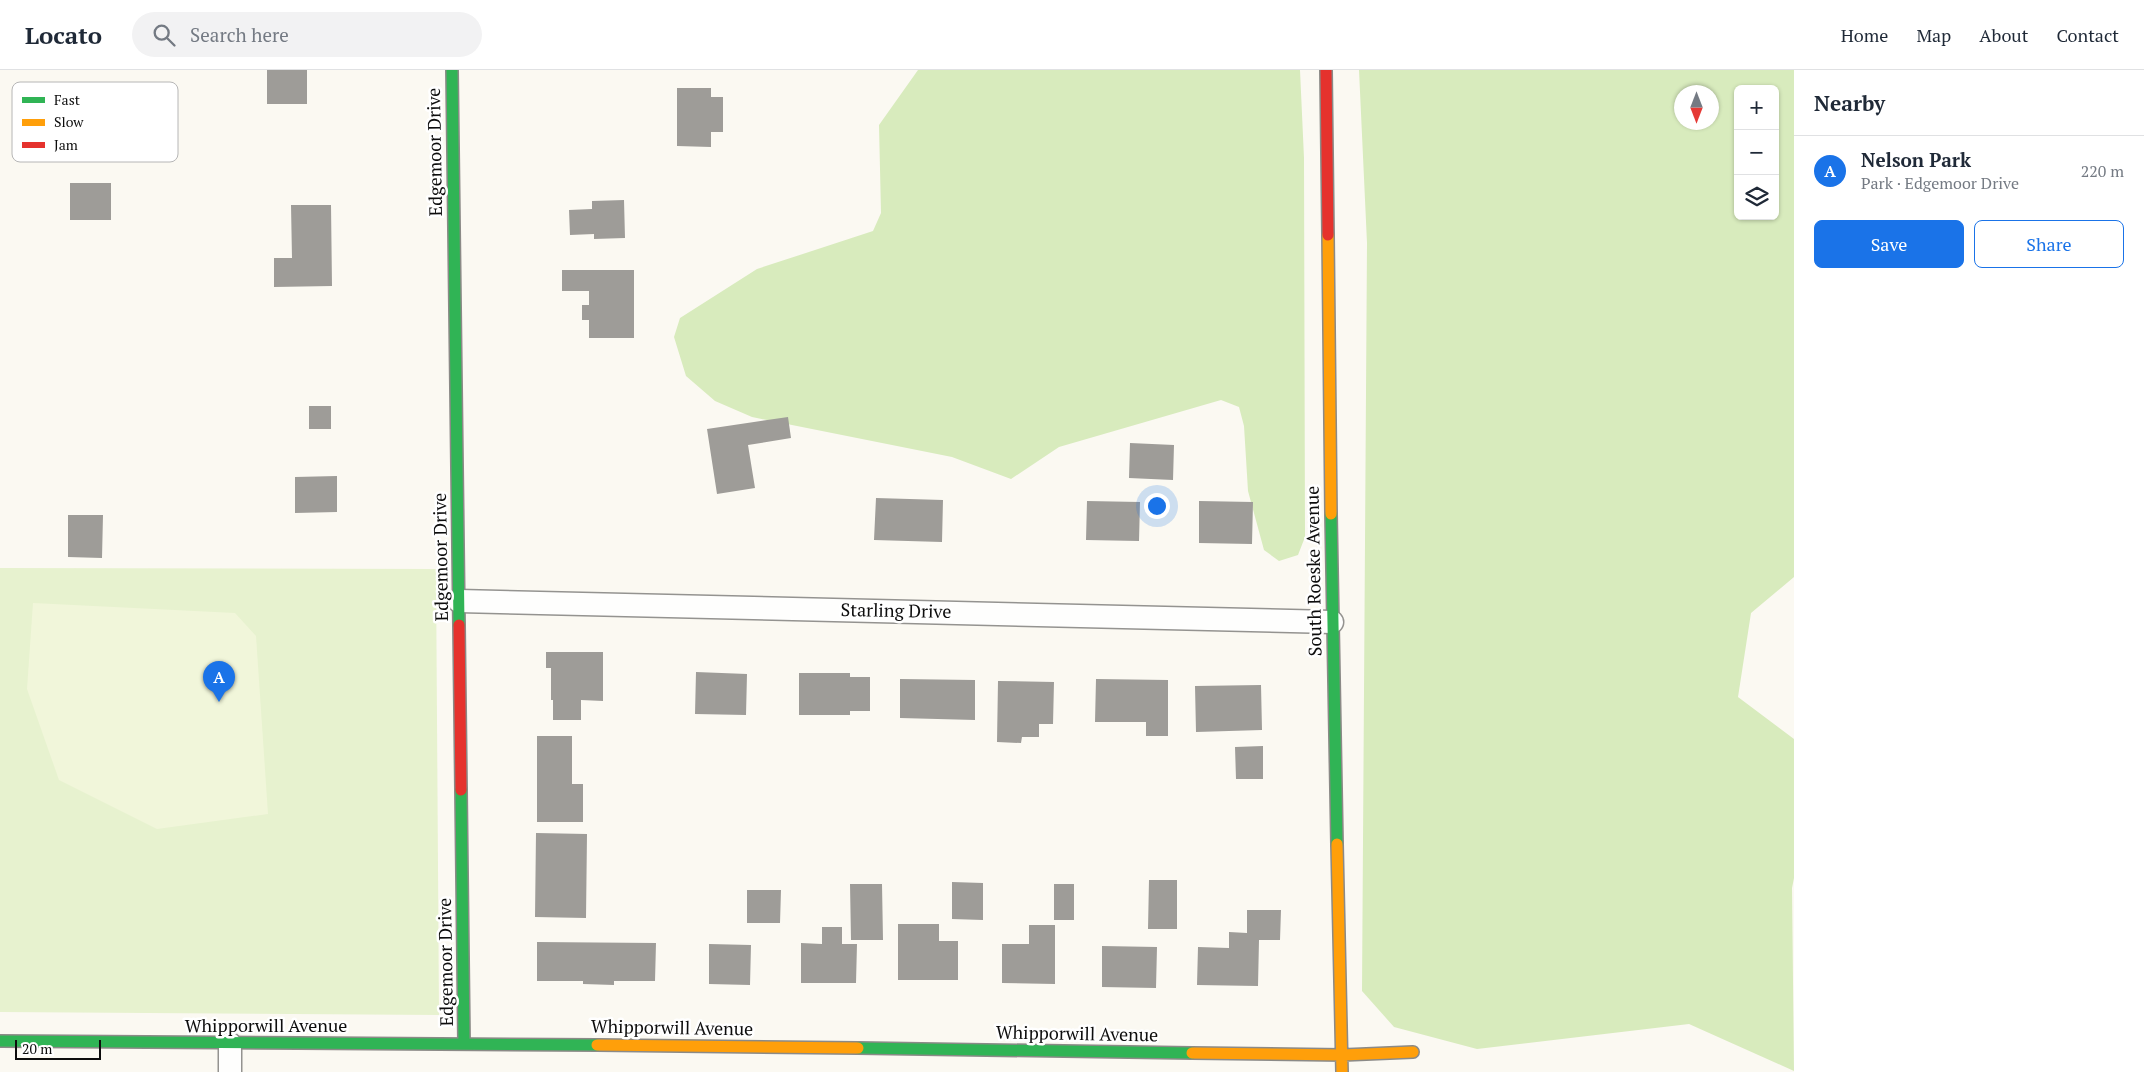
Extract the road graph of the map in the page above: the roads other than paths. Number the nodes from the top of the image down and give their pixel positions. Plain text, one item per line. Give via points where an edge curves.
1 (452, 70) edge
2 (1326, 70) edge
3 (459, 601) junction
4 (1332, 622) junction
5 (0, 1041) edge
6 (464, 1043) junction
7 (230, 1044) junction
8 (1413, 1052) dead end
9 (1343, 1054) junction
10 (230, 1072) edge
11 (1342, 1072) edge

1 - 3 street, Edgemoor Drive
2 - 4 street, South Roeske Avenue
3 - 4 street, Starling Drive
3 - 6 street, Edgemoor Drive
4 - 9 street, South Roeske Avenue
5 - 7 street, Whipporwill Avenue
6 - 7 street, Whipporwill Avenue
6 - 9 street, Whipporwill Avenue
7 - 10 street
8 - 9 street, Whipporwill Avenue
9 - 11 street, South Roeske Avenue

